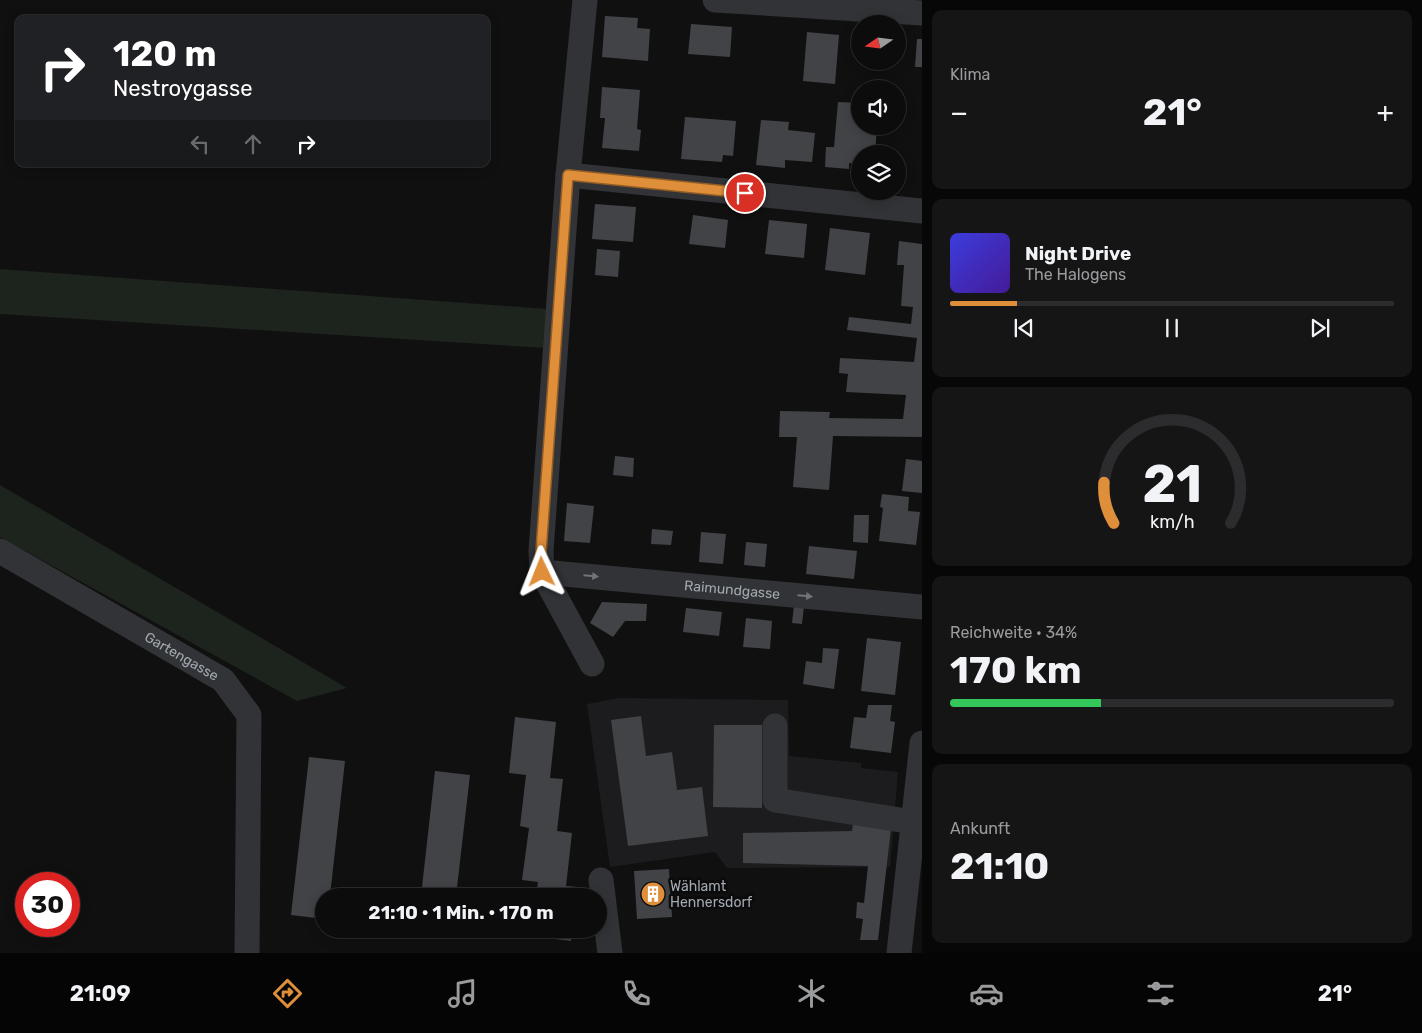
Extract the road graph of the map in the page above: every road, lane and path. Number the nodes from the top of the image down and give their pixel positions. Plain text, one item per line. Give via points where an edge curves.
1 (585, 0) edge
2 (715, 0) edge
3 (922, 13) edge
4 (568, 175) junction
5 (922, 211) edge
6 (0, 551) edge
7 (542, 572) junction
8 (922, 607) edge
9 (592, 664) dead end
10 (775, 726) dead end
11 (922, 743) edge
12 (917, 806) edge
13 (601, 880) dead end
14 (247, 953) edge
15 (610, 953) edge
16 (899, 953) edge

1 - 4 street
2 - 3 street
4 - 5 street
4 - 7 street
6 - 14 street, Gartengasse via 223,680 249,716
7 -> 8 street, Raimundgasse
7 - 9 street
10 - 12 street via 775,800
11 - 12 street
12 - 16 street
13 - 15 street

